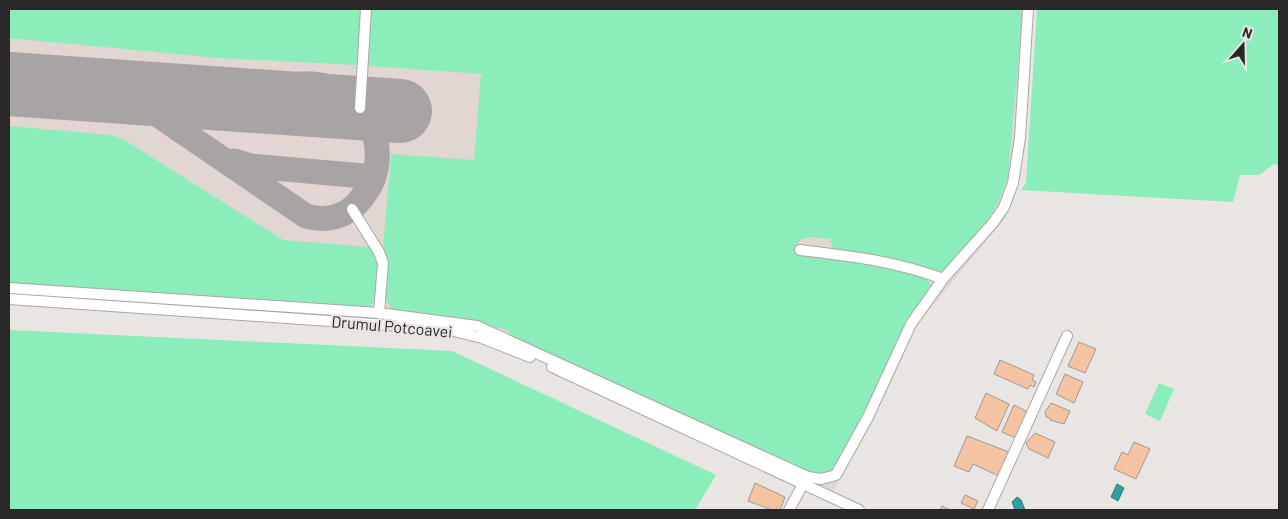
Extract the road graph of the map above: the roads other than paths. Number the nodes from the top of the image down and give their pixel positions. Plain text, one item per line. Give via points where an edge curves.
1 (366, 9) edge
2 (1028, 9) edge
3 (360, 108) dead end
4 (352, 209) dead end
5 (800, 250) dead end
6 (943, 280) junction
7 (9, 288) edge
8 (9, 299) edge
9 (379, 313) junction
10 (1067, 336) dead end
11 (836, 475) junction
12 (803, 484) junction
13 (826, 494) junction
14 (789, 510) edge
15 (859, 510) edge
16 (988, 510) edge

1 - 3 street
2 - 6 street via 1020,138 1013,184 994,223
4 - 9 street via 379,252 382,263
5 - 6 street via 876,260
6 - 11 street via 911,324 868,417
7 - 9 street
8 - 12 street, Drumul Potcoavei via 445,329 482,338 528,356
9 - 11 street via 477,326 808,477 820,479
10 - 16 street
11 - 13 street
12 - 13 street, Drumul Potcoavei
12 - 14 street
13 - 15 street, Drumul Potcoavei

